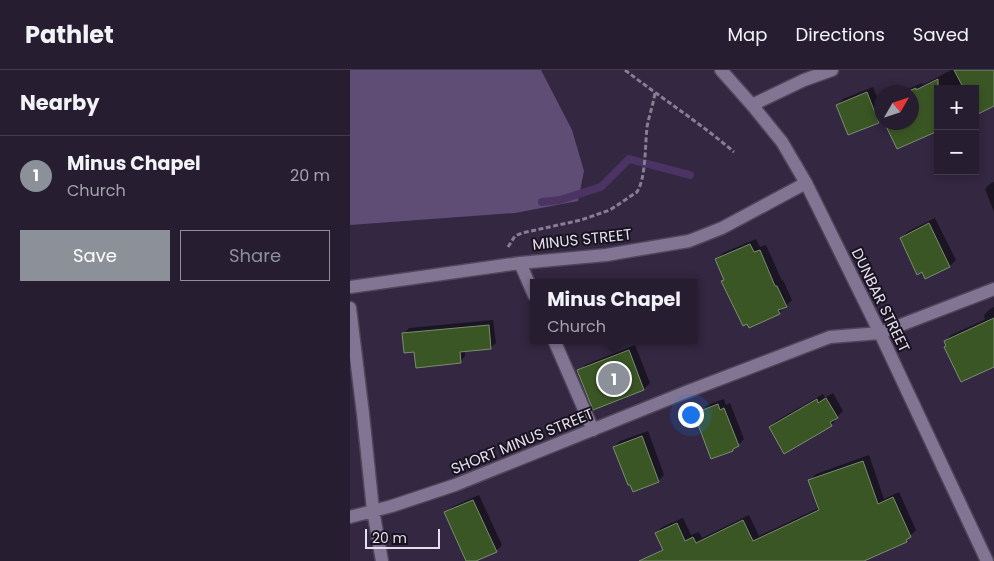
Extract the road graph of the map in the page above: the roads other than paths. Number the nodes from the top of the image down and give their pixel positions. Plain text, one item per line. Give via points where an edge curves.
1 (721, 70) edge
2 (832, 70) edge
3 (752, 104) junction
4 (806, 183) junction
5 (520, 262) junction
6 (530, 286) edge
7 (350, 287) edge
8 (994, 289) edge
9 (350, 308) edge
10 (880, 333) junction
11 (556, 344) edge
12 (593, 430) junction
13 (373, 510) junction
14 (350, 517) edge
15 (382, 561) edge
16 (987, 561) edge

1 - 3 street, DUNBAR STREET
2 - 3 street
3 - 4 street, DUNBAR STREET via 782,142
4 - 5 street, MINUS STREET via 689,242 606,255
4 - 10 street, DUNBAR STREET
5 - 6 street
5 - 7 street, MINUS STREET
8 - 10 street, SHORT MINUS STREET
9 - 13 street
10 - 12 street, SHORT MINUS STREET via 830,337
10 - 16 street, DUNBAR STREET
11 - 12 street
12 - 13 street, SHORT MINUS STREET via 455,485
13 - 14 street, SHORT MINUS STREET
13 - 15 street

